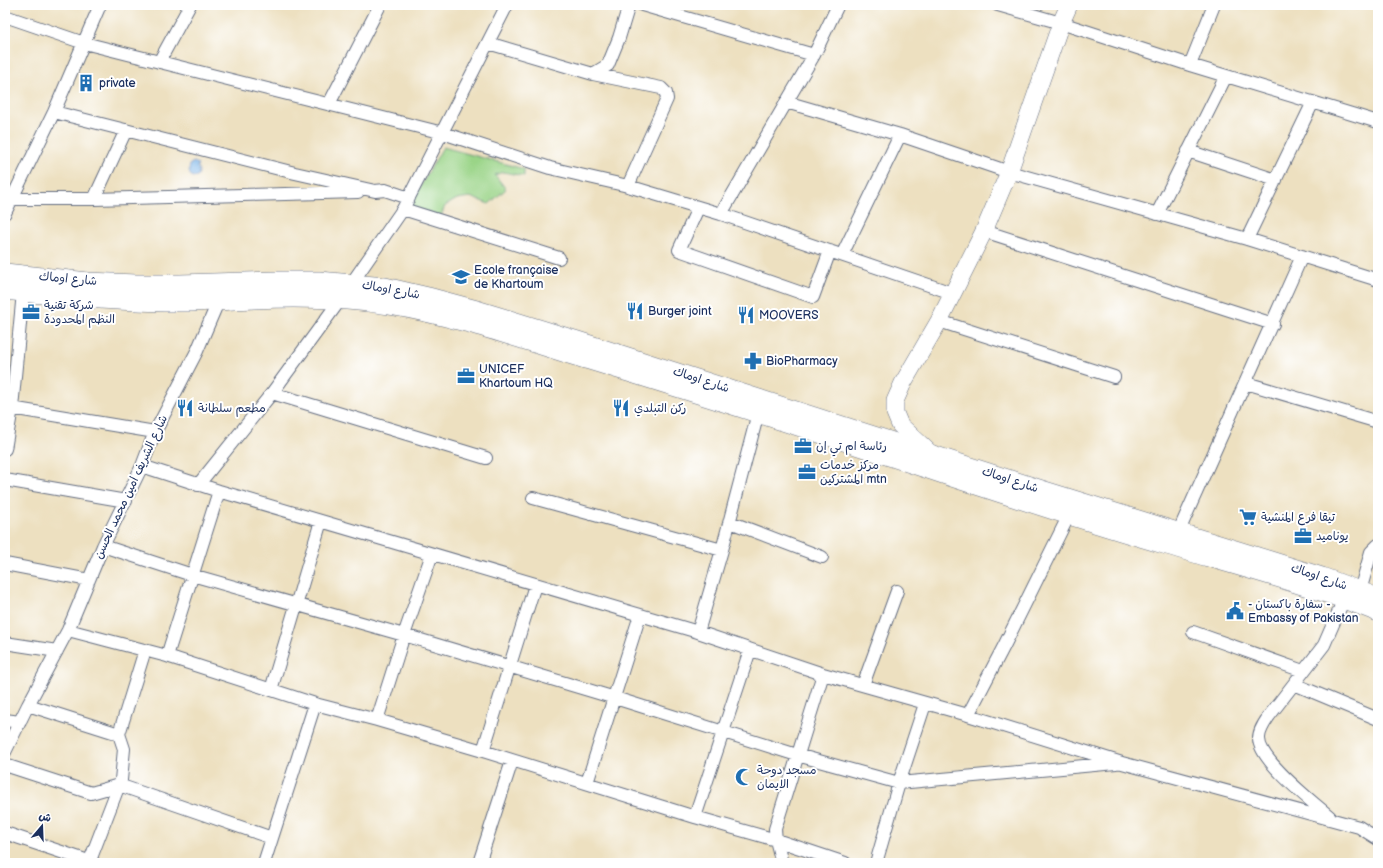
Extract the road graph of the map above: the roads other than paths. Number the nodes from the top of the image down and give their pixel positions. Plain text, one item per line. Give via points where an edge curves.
1 (100, 5) edge
2 (190, 5) edge
3 (380, 5) edge
4 (507, 5) edge
5 (629, 5) edge
6 (642, 5) edge
7 (838, 5) edge
8 (998, 5) edge
9 (1069, 5) edge
10 (1214, 5) edge
11 (5, 16) edge
12 (1061, 23) junction
13 (84, 43) junction
14 (488, 43) junction
15 (814, 55) junction
16 (159, 62) junction
17 (1190, 66) junction
18 (593, 74) junction
19 (1226, 76) junction
20 (786, 102) junction
21 (1313, 102) junction
22 (329, 104) junction
23 (54, 112) junction
24 (1378, 122) edge
25 (126, 130) junction
26 (443, 133) junction
27 (900, 135) junction
28 (1188, 151) junction
29 (1009, 172) junction
30 (1276, 180) junction
31 (628, 186) junction
32 (375, 191) junction
33 (409, 198) junction
34 (11, 199) junction
35 (94, 199) junction
36 (698, 208) junction
37 (403, 209) junction
38 (5, 213) edge
39 (721, 214) junction
40 (1157, 214) junction
41 (984, 231) junction
42 (1246, 239) junction
43 (830, 251) junction
44 (842, 255) junction
45 (1302, 256) junction
46 (559, 258) dead end
47 (5, 273) edge
48 (1378, 280) edge
49 (352, 284) junction
50 (14, 291) edge
51 (952, 293) junction
52 (340, 300) junction
53 (218, 302) junction
54 (939, 321) junction
55 (1273, 324) junction
56 (576, 348) junction
57 (1114, 377) dead end
58 (1246, 383) junction
59 (272, 393) junction
60 (8, 407) edge
61 (758, 413) junction
62 (1378, 422) edge
63 (155, 432) junction
64 (5, 449) edge
65 (930, 453) junction
66 (486, 458) dead end
67 (142, 466) junction
68 (5, 480) edge
69 (198, 484) junction
70 (219, 492) junction
71 (533, 498) dead end
72 (126, 502) junction
73 (1069, 515) junction
74 (1099, 517) junction
75 (321, 521) junction
76 (730, 522) junction
77 (1178, 533) junction
78 (1378, 545) edge
79 (103, 546) junction
80 (722, 550) junction
81 (432, 554) junction
82 (822, 557) dead end
83 (5, 564) edge
84 (192, 575) junction
85 (88, 580) junction
86 (535, 585) junction
87 (897, 591) dead end
88 (1352, 595) junction
89 (1378, 598) edge
90 (296, 604) junction
91 (1378, 612) edge
92 (640, 615) junction
93 (68, 630) junction
94 (698, 632) junction
95 (1193, 632) dead end
96 (404, 636) junction
97 (5, 643) edge
98 (144, 650) junction
99 (750, 650) junction
100 (57, 651) junction
101 (167, 656) junction
102 (510, 667) junction
103 (1303, 671) junction
104 (822, 674) junction
105 (1294, 684) junction
106 (863, 685) junction
107 (271, 690) junction
108 (615, 698) junction
109 (315, 704) junction
110 (925, 704) junction
111 (28, 705) junction
112 (968, 715) junction
113 (1378, 719) edge
114 (5, 720) edge
115 (377, 720) junction
116 (20, 722) junction
117 (723, 732) junction
118 (119, 734) junction
119 (483, 751) junction
120 (5, 752) edge
121 (797, 755) junction
122 (512, 761) junction
123 (1122, 763) junction
124 (5, 765) edge
125 (587, 783) junction
126 (899, 783) junction
127 (119, 785) junction
128 (695, 817) junction
129 (1332, 819) junction
130 (5, 833) edge
131 (272, 838) junction
132 (1378, 839) edge
133 (776, 840) junction
134 (91, 863) edge
135 (264, 863) edge
136 (479, 863) edge
137 (782, 863) edge
138 (846, 863) edge
139 (876, 863) edge

1 - 13 street
2 - 16 street
3 - 22 street
4 - 14 street
5 - 18 street via 608,65
6 - 15 street
7 - 15 street
8 - 12 street
9 - 12 street
10 - 17 street
11 - 13 street
12 - 17 street
12 - 29 street
13 - 16 street
13 - 23 street
14 - 18 street
14 - 26 street
15 - 20 street
16 - 22 street
17 - 19 street
18 - 31 street via 661,88 666,93 667,99
19 - 21 street
19 - 28 street
20 - 27 street
20 - 39 street
21 - 24 street
21 - 30 street
22 - 26 street
23 - 25 street
23 - 34 street
25 - 32 street
25 - 35 street
26 - 31 street via 550,168
26 - 33 street
27 - 29 street
27 - 44 street
28 - 30 street
28 - 40 street
29 - 40 street
29 - 41 street
30 - 42 street
31 - 36 street
32 - 33 street via 385,190
32 - 35 street
33 - 37 street
34 - 35 street
34 - 38 street
36 - 39 street
36 - 43 street via 679,250 814,297
37 - 46 street
37 - 49 street
39 - 43 street
40 - 42 street
41 - 51 street
41 - 55 street
42 - 45 street
43 - 44 street
44 - 51 street
45 - 48 street
45 - 55 street
47 - 49 main road, شارع اوماك via 88,282 136,284 319,281
49 - 52 street
49 - 56 main road, شارع اوماك via 385,287 480,311
50 - 53 main road, شارع اوماك via 136,302
50 - 60 street
51 - 54 street
52 - 53 main road, شارع اوماك via 271,299
52 - 56 main road, شارع اوماك via 393,305
52 - 59 street
53 - 63 street, شارع الشريف امين محمد الحسن via 197,351
54 - 57 street
54 - 65 street via 895,401 895,413 900,425
55 - 58 street
56 - 61 main road, شارع اوماك
56 - 65 main road, شارع اوماك
58 - 62 street
58 - 77 street
59 - 66 street
59 - 69 street
60 - 63 street
60 - 64 street
61 - 73 main road, شارع اوماك
61 - 76 street
63 - 67 street, شارع الشريف امين محمد الحسن
65 - 74 main road, شارع اوماك
67 - 69 street
67 - 72 street, شارع الشريف امين محمد الحسن
68 - 72 street
69 - 70 street
70 - 75 street
70 - 84 street
71 - 80 street
72 - 79 street, شارع الشريف امين محمد الحسن
73 - 74 main road, شارع اوماك
73 - 112 street
74 - 77 main road, شارع اوماك
74 - 88 main road, شارع اوماك via 1313,588
75 - 81 street
75 - 90 street
76 - 80 street
76 - 82 street
77 - 88 main road, شارع اوماك via 1322,577
78 - 88 street via 1371,552
79 - 84 street
79 - 85 street, شارع الشريف امين محمد الحسن
80 - 94 street
81 - 86 street
81 - 96 street
83 - 85 street
84 - 90 street
84 - 101 street
85 - 93 street, شارع الشريف امين محمد الحسن
86 - 92 street
86 - 102 street
87 - 106 street
88 - 89 main road, شارع اوماك
88 - 91 main road, شارع اوماك
88 - 103 street via 1324,645
90 - 96 street
90 - 107 street
92 - 94 street
92 - 108 street
93 - 98 street
93 - 100 street, شارع الشريف امين محمد الحسن
94 - 99 street
95 - 103 street
96 - 102 street
96 - 115 street
97 - 100 street
98 - 101 street
98 - 118 street
99 - 104 street
99 - 117 street
100 - 111 street, شارع الشريف امين محمد الحسن
101 - 107 street
102 - 108 street
102 - 119 street
103 - 105 street
104 - 106 street
104 - 121 street
105 - 113 street
105 - 129 street via 1262,727 1259,739 1263,751 1277,770
106 - 110 street
107 - 109 street
108 - 117 street
108 - 125 street
109 - 115 street
109 - 131 street
110 - 112 street
110 - 126 street
111 - 116 street, شارع الشريف امين محمد الحسن
111 - 118 street
112 - 123 street
114 - 116 street
115 - 119 street
116 - 120 street, شارع الشريف امين محمد الحسن
117 - 121 street
117 - 128 street
118 - 127 street via 124,749
119 - 122 street
121 - 126 street
121 - 133 street via 775,829
122 - 125 street
122 - 136 street
123 - 126 street
123 - 129 street
124 - 127 street via 91,793
125 - 128 street
126 - 139 street
127 - 131 street
127 - 134 street
128 - 133 street
129 - 132 street via 1359,827
130 - 134 street
131 - 135 street
133 - 137 street
133 - 138 street

